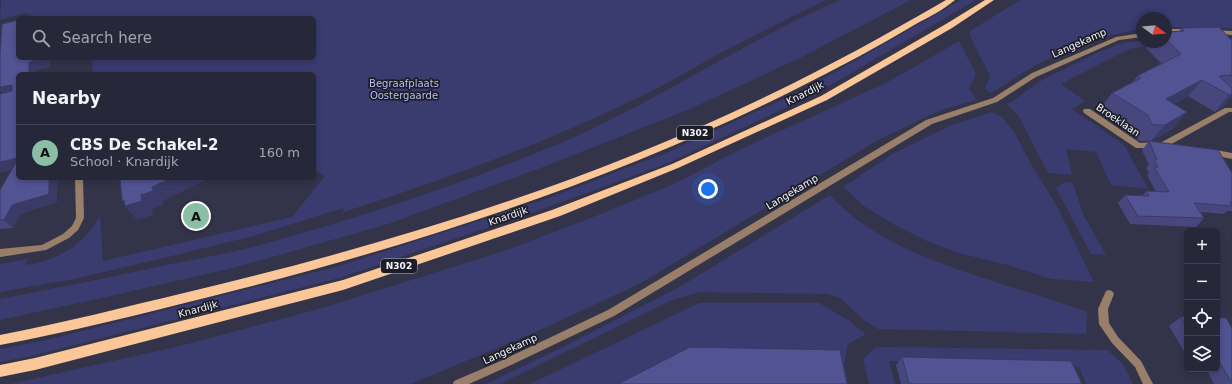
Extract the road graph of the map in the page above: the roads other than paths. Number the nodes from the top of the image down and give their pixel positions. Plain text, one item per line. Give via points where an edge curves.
1 (951, 0) edge
2 (990, 0) edge
3 (1172, 31) edge
4 (1199, 31) edge
5 (1206, 31) edge
6 (1232, 33) edge
7 (1136, 35) edge
8 (1232, 110) edge
9 (1086, 111) dead end
10 (1163, 145) junction
11 (1178, 147) edge
12 (1201, 151) edge
13 (1232, 156) edge
14 (79, 180) edge
15 (0, 253) edge
16 (1109, 294) dead end
17 (0, 340) edge
18 (0, 371) edge
19 (458, 384) edge
20 (1148, 384) edge

1 - 17 main road, Knardijk / N302 via 864,51 747,110 663,147 506,206 341,258 48,331
2 - 18 main road, Knardijk / N302 via 824,98 675,166 556,213 343,285
3 - 4 street
5 - 6 street
7 - 19 street, Langekamp via 1118,38 1034,75 995,100 929,122 611,313
8 - 10 street, Broeklaan
9 - 10 street, Broeklaan via 1139,146
10 - 11 street, Broeklaan
12 - 13 street
14 - 15 street via 80,218 75,228 66,236 42,248
16 - 20 street via 1103,309 1104,324 1138,364

